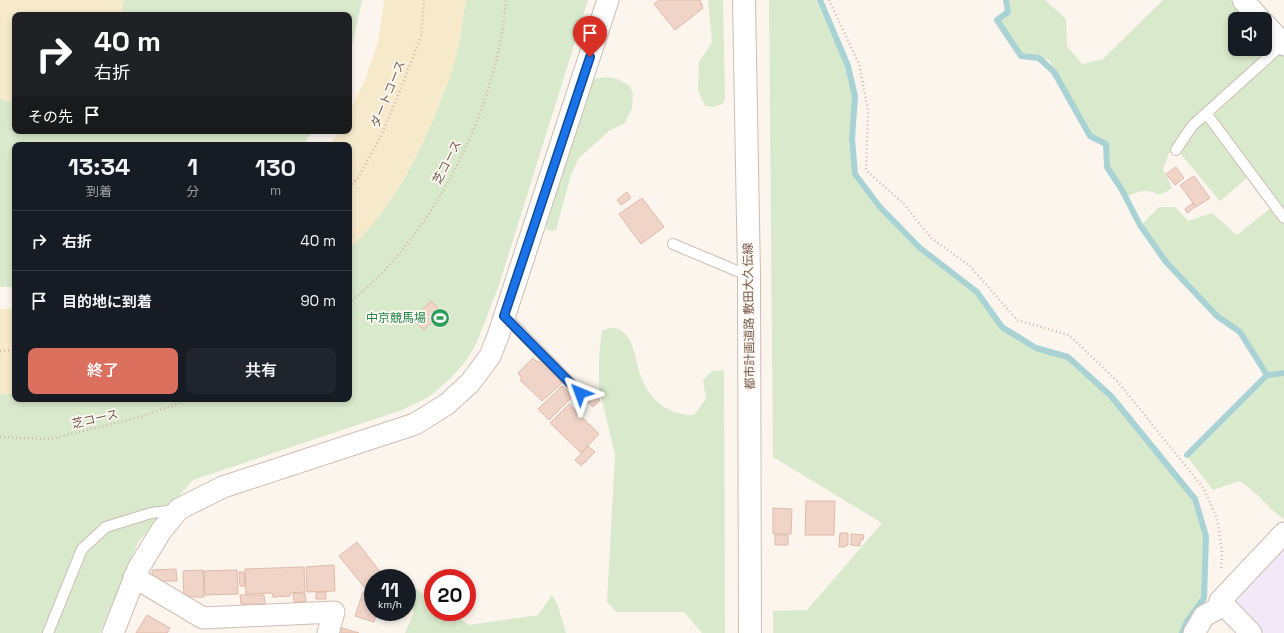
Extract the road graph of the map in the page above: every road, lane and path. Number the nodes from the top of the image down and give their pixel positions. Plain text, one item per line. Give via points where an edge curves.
1 (424, 0) edge
2 (506, 0) edge
3 (608, 0) edge
4 (744, 0) edge
5 (829, 0) edge
6 (1243, 0) edge
7 (1254, 12) edge
8 (1272, 32) edge
9 (1284, 45) edge
10 (1206, 113) junction
11 (1176, 150) dead end
12 (352, 185) edge
13 (1284, 218) edge
14 (673, 244) dead end
15 (749, 276) junction
16 (352, 301) edge
17 (504, 316) junction
18 (12, 350) edge
19 (0, 351) edge
20 (580, 393) dead end
21 (183, 402) edge
22 (0, 438) edge
23 (179, 510) junction
24 (1284, 533) edge
25 (134, 577) junction
26 (1220, 601) junction
27 (48, 633) edge
28 (112, 633) edge
29 (328, 633) edge
30 (750, 633) edge
31 (1194, 633) edge
32 (1251, 633) edge

1 - 12 path, ダートコース via 422,36 381,136
2 - 16 path, 芝コース via 494,70 482,108 460,160 428,216 401,251
3 - 17 street
4 - 15 street, 都市計画道路 敷田大久伝線
5 - 26 path via 859,64 868,110 866,170 904,204 932,238 970,266 1017,320 1069,335 1119,383 1204,489 1217,518 1222,552
6 - 7 street
8 - 9 street
9 - 10 lane
10 - 11 lane via 1192,126
10 - 13 lane
14 - 15 lane
15 - 30 street, 都市計画道路 敷田大久伝線
17 - 20 lane
17 - 23 street via 490,356 470,384 446,404 415,424 223,487
18 - 19 path
21 - 22 path, 芝コース via 140,418 50,439
23 - 25 street via 161,531
23 - 27 lane via 151,513 106,527 82,549
24 - 26 street
25 - 28 street
25 - 29 street via 203,618 334,612
26 - 31 street via 1217,609 1204,616
26 - 32 street

